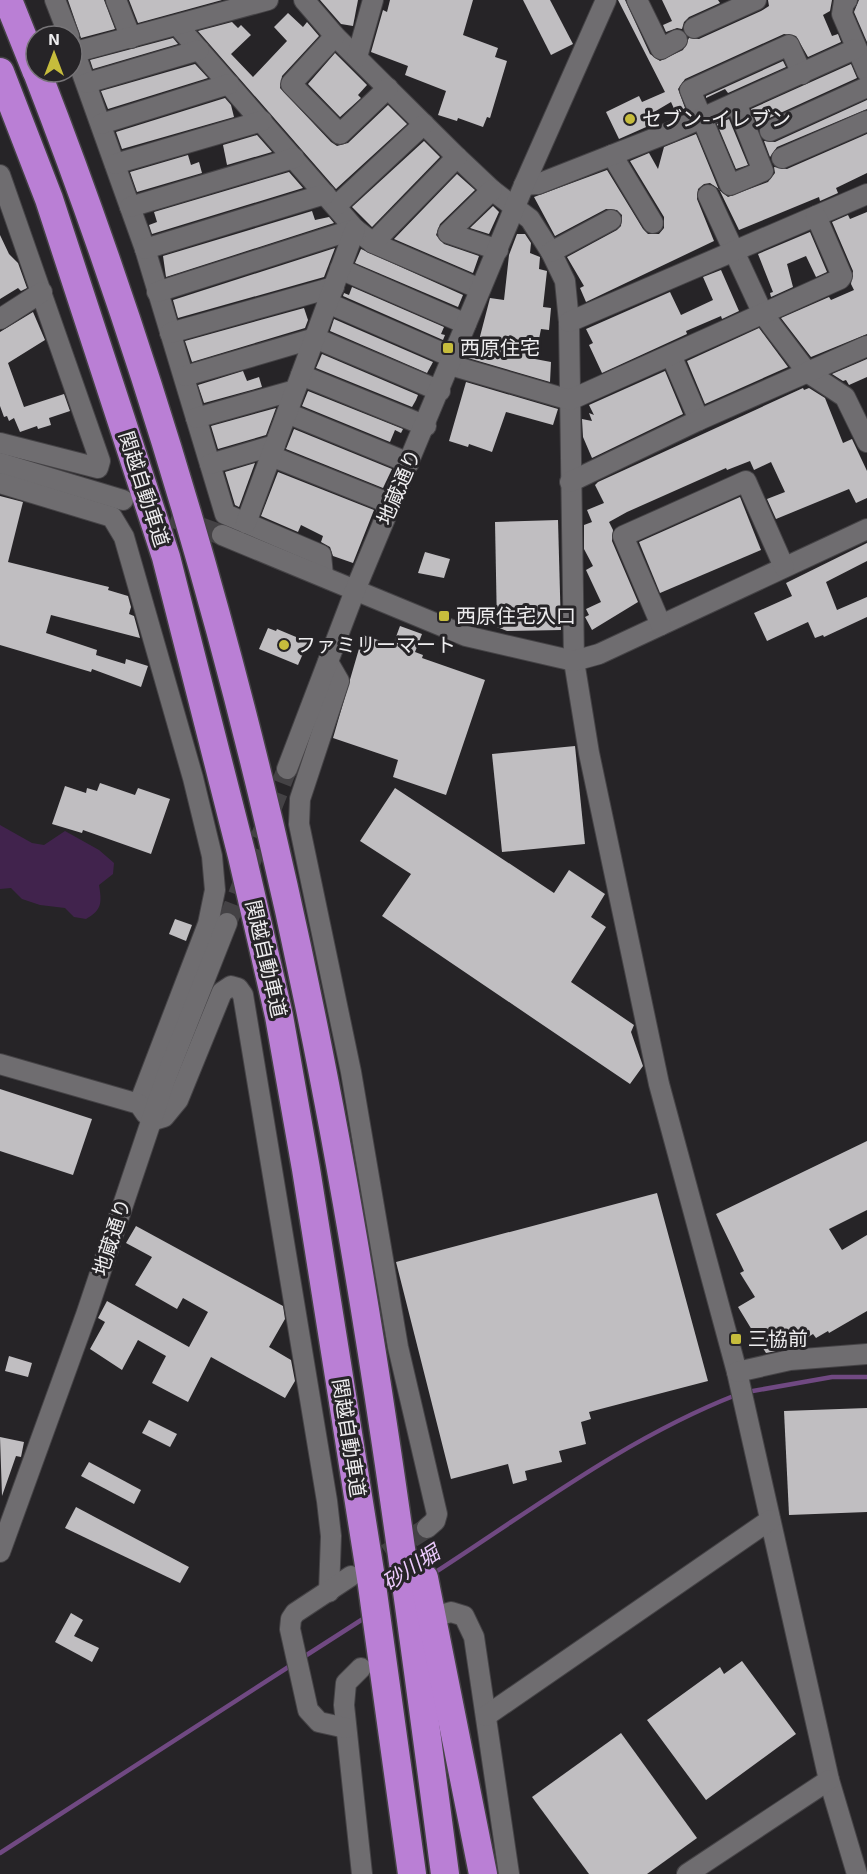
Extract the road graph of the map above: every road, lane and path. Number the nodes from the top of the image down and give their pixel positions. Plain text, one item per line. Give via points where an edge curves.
1 (8, 0) edge
2 (55, 0) edge
3 (116, 0) edge
4 (267, 0) edge
5 (304, 0) edge
6 (373, 0) edge
7 (606, 0) edge
8 (637, 0) edge
9 (756, 0) edge
10 (847, 0) edge
11 (242, 2) edge
12 (727, 6) edge
13 (64, 24) edge
14 (178, 26) junction
15 (694, 28) dead end
16 (335, 36) junction
17 (131, 38) junction
18 (677, 40) dead end
19 (24, 41) edge
20 (84, 45) edge
21 (855, 49) junction
22 (199, 50) junction
23 (357, 57) junction
24 (0, 72) edge
25 (867, 72) edge
26 (802, 74) junction
27 (84, 76) edge
28 (87, 83) junction
29 (41, 84) edge
30 (229, 84) junction
31 (867, 87) edge
32 (388, 88) junction
33 (736, 103) junction
34 (702, 118) junction
35 (262, 122) junction
36 (867, 122) edge
37 (101, 124) junction
38 (424, 124) junction
39 (770, 131) dead end
40 (612, 155) junction
41 (457, 157) junction
42 (294, 158) junction
43 (783, 158) dead end
44 (115, 164) junction
45 (0, 175) edge
46 (524, 185) junction
47 (492, 190) junction
48 (867, 194) edge
49 (708, 195) dead end
50 (330, 200) junction
51 (130, 207) junction
52 (515, 207) junction
53 (816, 216) junction
54 (611, 220) dead end
55 (653, 223) dead end
56 (355, 229) junction
57 (373, 243) junction
58 (145, 249) junction
59 (498, 250) junction
60 (735, 250) junction
61 (551, 252) junction
62 (334, 287) junction
63 (480, 289) junction
64 (42, 292) junction
65 (157, 292) junction
66 (763, 314) junction
67 (0, 319) edge
68 (569, 322) junction
69 (466, 324) junction
70 (170, 333) junction
71 (315, 338) junction
72 (867, 346) edge
73 (671, 355) junction
74 (452, 362) junction
75 (807, 372) junction
76 (184, 376) junction
77 (298, 383) junction
78 (440, 391) junction
79 (570, 400) junction
80 (287, 413) junction
81 (196, 418) junction
82 (699, 420) junction
83 (426, 426) junction
84 (867, 442) edge
85 (0, 443) edge
86 (273, 450) junction
87 (0, 463) edge
88 (409, 463) junction
89 (210, 464) junction
90 (570, 482) junction
91 (0, 483) edge
92 (123, 500) tunnel mouth
93 (391, 504) junction
94 (246, 523) junction
95 (867, 529) edge
96 (222, 535) tunnel mouth
97 (784, 567) junction
98 (323, 575) junction
99 (356, 588) junction
100 (661, 626) junction
101 (574, 661) junction
102 (328, 662) junction
103 (287, 769) tunnel mouth
104 (227, 923) tunnel mouth
105 (0, 1064) edge
106 (139, 1104) junction
107 (151, 1121) junction
108 (867, 1354) edge
109 (737, 1376) junction
110 (770, 1520) junction
111 (415, 1544) junction
112 (0, 1552) edge
113 (361, 1577) junction
114 (329, 1592) junction
115 (429, 1618) junction
116 (361, 1668) dead end
117 (486, 1716) junction
118 (346, 1728) junction
119 (396, 1752) junction
120 (829, 1780) junction
121 (362, 1874) edge
122 (398, 1874) edge
123 (412, 1874) edge
124 (445, 1874) edge
125 (483, 1874) edge
126 (509, 1874) edge
127 (687, 1874) edge
128 (857, 1874) edge

1 - 19 highway, 関越自動車道
2 - 13 street
3 - 17 street
4 - 11 street
5 - 16 street
6 - 23 street
7 - 46 street, 地蔵通り
8 - 18 street via 660,49
9 - 12 street
10 - 21 street via 842,14
11 - 14 street
12 - 15 street
14 - 17 street
14 - 22 street
16 - 23 street
16 - 32 street via 291,84 340,134
17 - 20 street
21 - 25 street
21 - 26 street
22 - 28 street
22 - 30 street
23 - 32 street
24 - 113 highway, 関越自動車道 via 49,199 166,557 242,856 279,1016
26 - 33 street
26 - 34 street via 789,45 690,90
27 - 28 street
28 - 37 street
29 - 111 highway, 関越自動車道 via 81,187 142,368 228,659 311,1011 366,1319
30 - 35 street
30 - 37 street
31 - 39 street
32 - 38 street
33 - 34 street
33 - 34 street via 763,171 730,185
34 - 40 street
35 - 42 street
35 - 44 street
36 - 43 street
37 - 44 street
38 - 41 street
38 - 50 street
40 - 46 street via 538,184
40 - 55 street
41 - 47 street
41 - 57 street
42 - 50 street
42 - 51 street
44 - 51 street
45 - 64 street
46 - 52 street, 地蔵通り
47 - 52 street
47 - 59 street via 448,233
48 - 53 street
49 - 60 street
50 - 56 street
50 - 58 street
51 - 58 street
52 - 59 street, 地蔵通り
52 - 61 street via 530,219
53 - 60 street
53 - 66 street via 842,276
54 - 61 street
56 - 57 street
56 - 62 street
56 - 65 street
57 - 63 street
58 - 65 street
59 - 63 street, 地蔵通り
60 - 66 street
60 - 68 street
61 - 68 street via 565,281
62 - 69 street
62 - 70 street
62 - 71 street
62 - 74 street
63 - 69 street, 地蔵通り
64 - 67 street
64 - 85 street via 100,461 98,468
65 - 70 street
66 - 73 street
66 - 75 street
68 - 79 street
69 - 74 street, 地蔵通り
70 - 76 street
71 - 76 street
71 - 77 street
71 - 78 street
72 - 75 street
73 - 79 street
73 - 82 street
74 - 78 street, 地蔵通り
74 - 79 street
75 - 82 street
75 - 84 street via 845,397
76 - 81 street
77 - 80 street
77 - 81 street
77 - 83 street
78 - 83 street, 地蔵通り
79 - 90 street
80 - 86 street
80 - 88 street
81 - 89 street
82 - 90 street
83 - 88 street, 地蔵通り
86 - 89 street
86 - 93 street
86 - 94 street
87 - 92 street
88 - 93 street, 地蔵通り
89 - 94 street via 225,514
90 - 101 street
91 - 106 street via 112,517 124,537 166,677 212,856 215,890 208,924
93 - 99 street, 地蔵通り
94 - 98 street via 321,555
95 - 97 street
96 - 98 street
97 - 100 street
97 - 100 street via 746,481 623,536
98 - 99 street
99 - 101 street via 466,636
99 - 102 street, 地蔵通り
100 - 101 street
101 - 109 street via 596,787 659,1084
102 - 103 street, 地蔵通り
102 - 111 street via 339,681 300,800 299,824 351,1072 398,1347 437,1514
104 - 107 street, 地蔵通り
105 - 106 street
106 - 107 street
107 - 112 street, 地蔵通り
107 - 114 street via 164,1117 178,1100 222,992 231,986 238,988 243,995 327,1501 331,1536
108 - 109 street via 790,1360
109 - 110 street
110 - 117 street
110 - 120 street
111 - 115 highway, 関越自動車道
113 - 114 street
113 - 119 highway, 関越自動車道 via 381,1648
114 - 118 street via 291,1619 292,1641 312,1716 326,1725
115 - 117 street via 451,1612 469,1622
115 - 124 highway
115 - 125 highway
116 - 118 street via 346,1683
117 - 126 street
118 - 121 street
119 - 122 highway
119 - 123 highway, 関越自動車道
120 - 127 street
120 - 128 street

